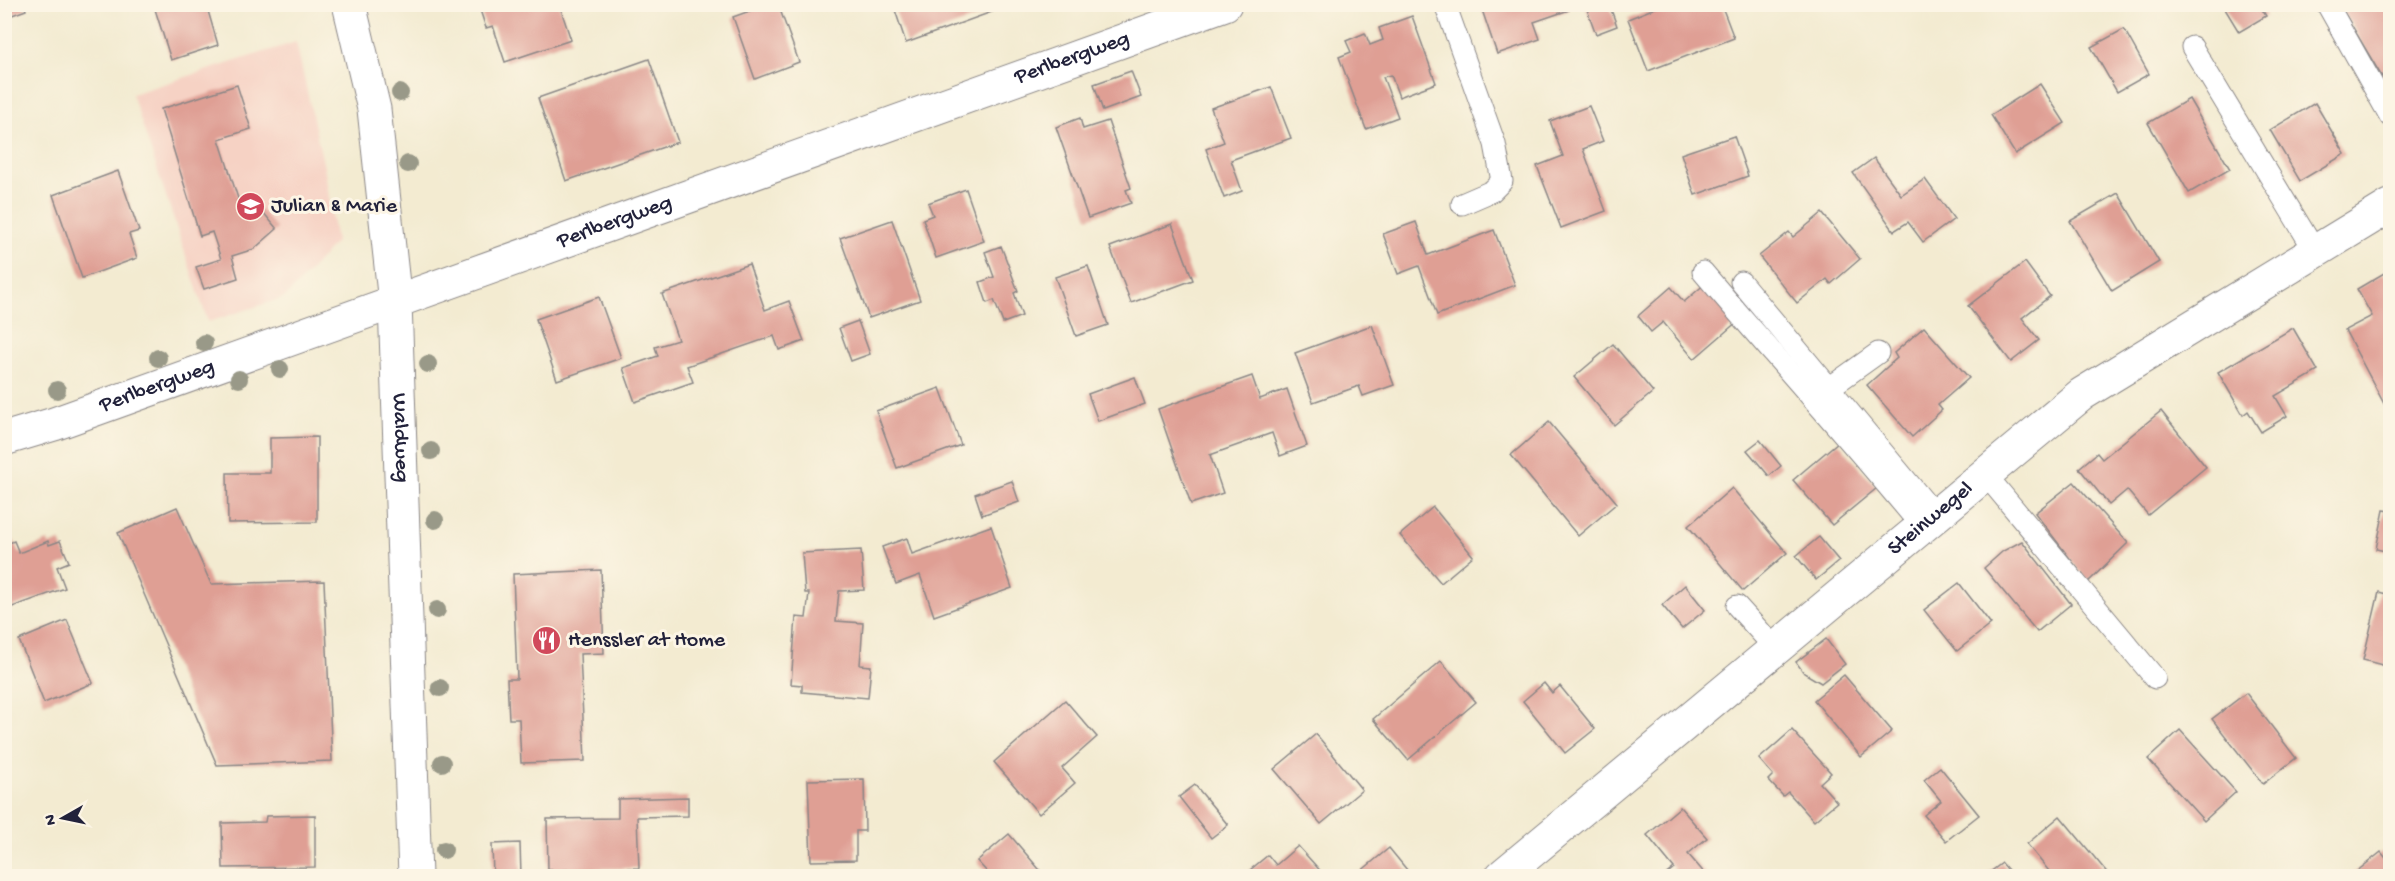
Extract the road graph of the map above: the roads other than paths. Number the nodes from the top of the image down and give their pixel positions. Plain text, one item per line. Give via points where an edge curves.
1 (349, 4) edge
2 (1444, 4) edge
3 (2327, 4) edge
4 (1203, 8) edge
5 (2192, 46) dead end
6 (2391, 116) edge
7 (1462, 204) dead end
8 (2391, 206) edge
9 (2315, 251) junction
10 (1703, 272) dead end
11 (1741, 282) dead end
12 (394, 303) junction
13 (1878, 353) dead end
14 (1829, 388) junction
15 (4, 439) edge
16 (1985, 474) junction
17 (1929, 522) junction
18 (1737, 606) dead end
19 (1776, 649) junction
20 (2155, 678) dead end
21 (414, 876) edge
22 (1502, 876) edge

1 - 12 street, Waldweg via 374,109
2 - 7 lane via 1495,144 1502,181
3 - 6 lane
4 - 12 street, Perlbergweg
5 - 9 lane
8 - 9 street, Steinwegel
9 - 16 street, Steinwegel via 2082,394
10 - 17 lane
11 - 14 lane
12 - 15 street, Perlbergweg
12 - 21 street, Waldweg
13 - 14 lane
14 - 17 lane
16 - 17 street, Steinwegel
16 - 20 lane
17 - 19 street, Steinwegel
18 - 19 lane
19 - 22 street, Steinwegel

